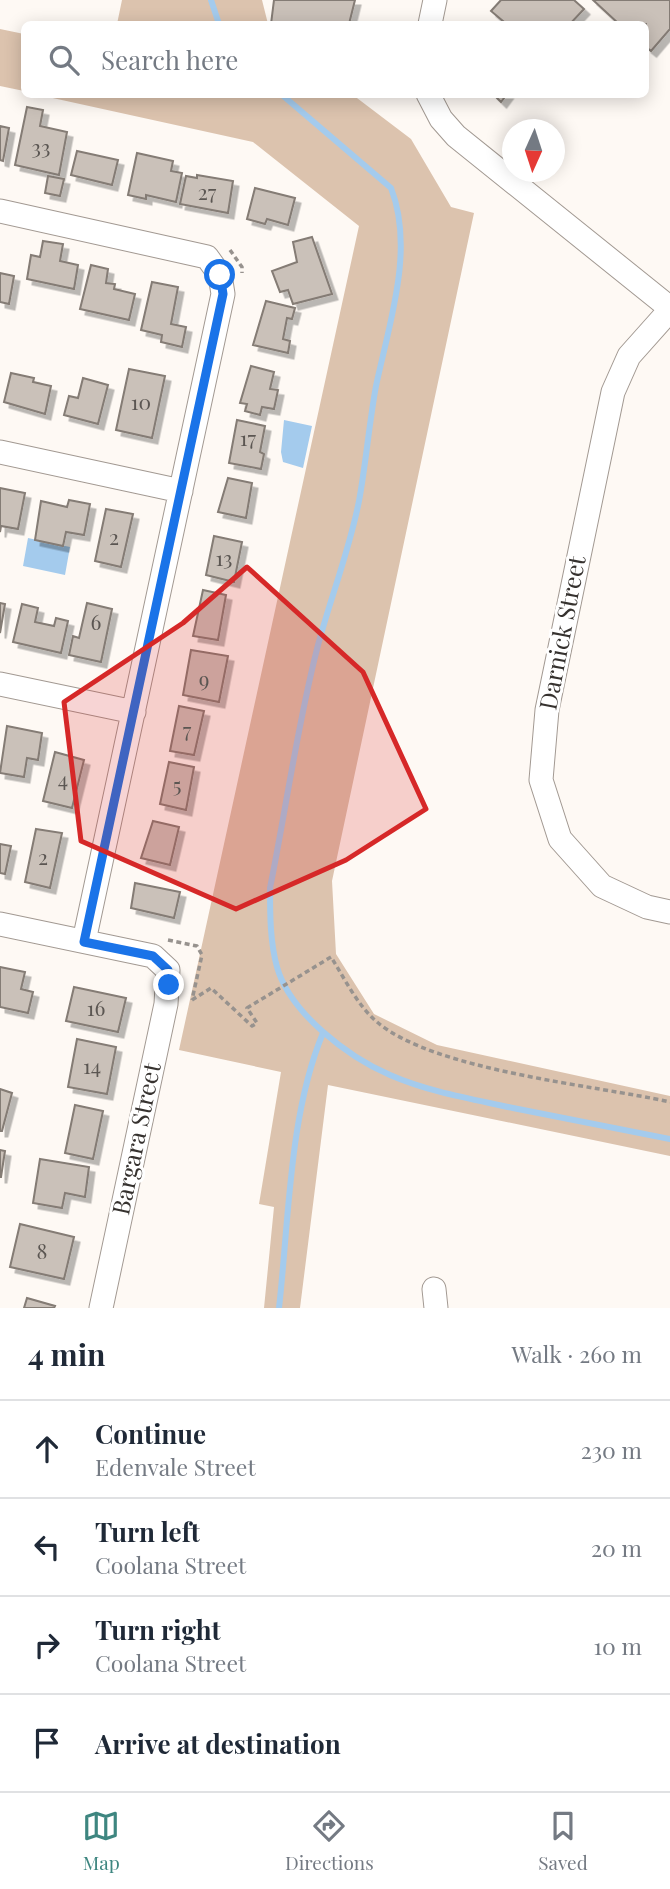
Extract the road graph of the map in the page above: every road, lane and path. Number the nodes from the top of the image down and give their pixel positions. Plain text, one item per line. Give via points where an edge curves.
1 (435, 0) edge
2 (431, 21) edge
3 (429, 98) edge
4 (0, 211) edge
5 (670, 309) edge
6 (0, 452) edge
7 (181, 491) junction
8 (0, 684) edge
9 (134, 712) junction
10 (670, 912) edge
11 (0, 924) edge
12 (84, 942) junction
13 (166, 1004) junction
14 (670, 1102) edge
15 (101, 1308) edge

1 - 2 street
3 - 5 street via 440,120 456,136
4 - 7 street via 207,257 220,275 223,294
5 - 10 street, Darnick Street via 629,356 613,392 547,710 541,780 560,839 602,886 647,907
6 - 7 street
7 - 9 street
8 - 9 street
9 - 12 street
11 - 12 street
12 - 13 street, Bargara Street via 153,956 168,970
13 - 14 path via 186,1004 211,988 252,1026 257,1023 247,1008 331,957 366,1011 380,1024 424,1047 556,1082
13 - 15 street, Bargara Street

